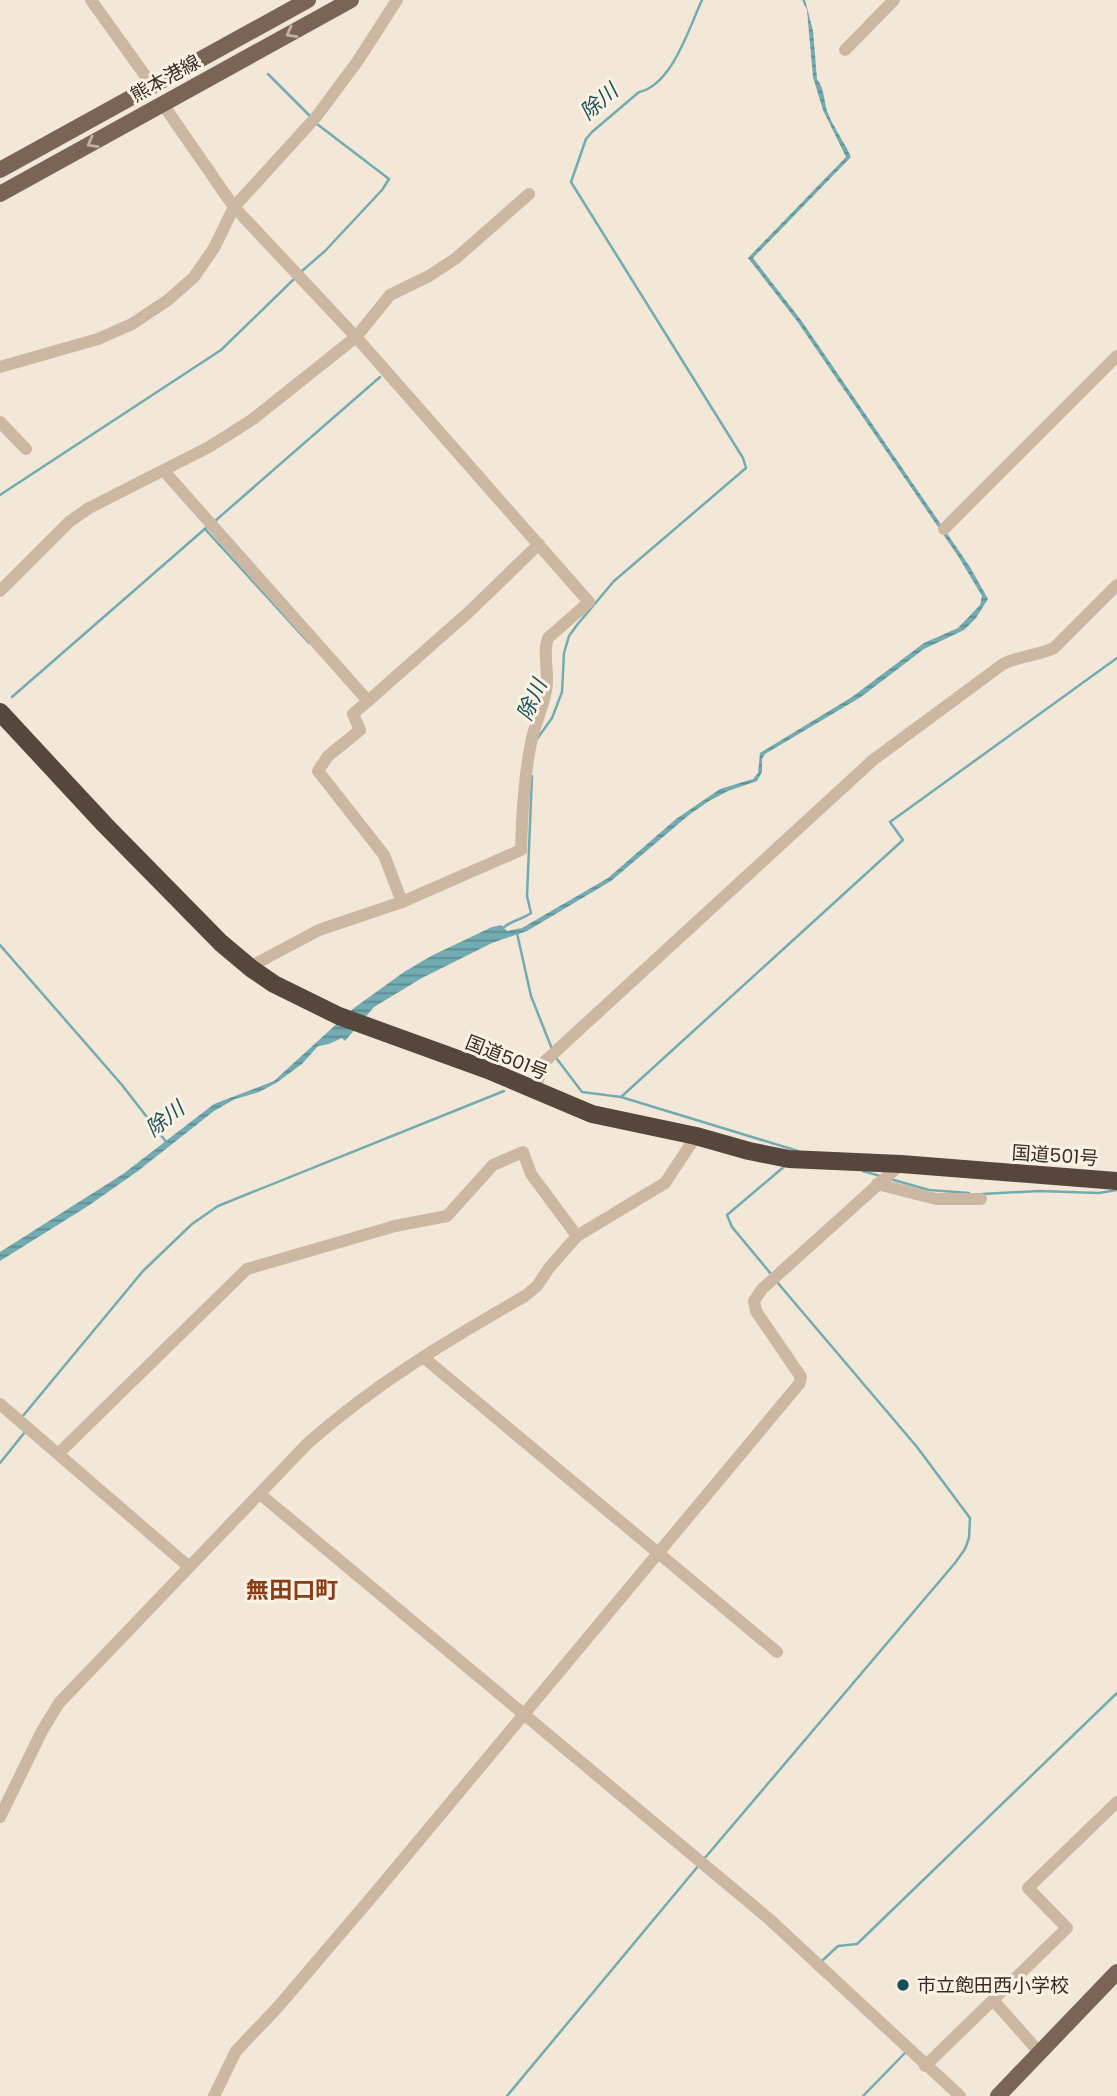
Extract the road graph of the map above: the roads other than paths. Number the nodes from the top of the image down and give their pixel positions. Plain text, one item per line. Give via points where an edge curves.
1 (91, 0) edge
2 (308, 0) edge
3 (351, 0) edge
4 (397, 0) edge
5 (894, 0) edge
6 (845, 50) dead end
7 (152, 85) junction
8 (162, 103) junction
9 (0, 170) edge
10 (0, 194) edge
11 (529, 194) dead end
12 (234, 207) junction
13 (356, 337) junction
14 (1117, 356) edge
15 (0, 367) edge
16 (0, 422) edge
17 (26, 449) dead end
18 (164, 471) junction
19 (944, 529) dead end
20 (538, 544) junction
21 (1117, 585) edge
22 (0, 591) edge
23 (368, 701) junction
24 (0, 712) edge
25 (402, 902) junction
26 (252, 969) junction
27 (535, 1090) junction
28 (696, 1136) junction
29 (901, 1164) junction
30 (1117, 1181) edge
31 (877, 1184) junction
32 (981, 1199) dead end
33 (577, 1236) junction
34 (423, 1357) junction
35 (0, 1404) edge
36 (59, 1453) junction
37 (260, 1494) junction
38 (658, 1552) junction
39 (188, 1566) junction
40 (777, 1652) dead end
41 (523, 1713) junction
42 (1117, 1802) edge
43 (0, 1817) edge
44 (1117, 1972) edge
45 (993, 2000) junction
46 (1040, 2053) junction
47 (925, 2066) junction
48 (214, 2096) edge
49 (960, 2096) edge
50 (998, 2096) edge

1 - 7 street
2 - 7 main road, 熊本港線
3 -> 8 main road, 熊本港線
4 - 12 street via 316,117
5 - 6 street
7 - 9 main road, 熊本港線
8 -> 10 main road, 熊本港線
8 - 12 street
11 - 13 street via 456,259 390,295
12 - 13 street
12 - 15 street via 194,277 168,300 98,339
13 - 18 street via 253,419
13 - 20 street
14 - 19 street
16 - 17 street
18 - 22 street via 68,522
18 - 23 street
20 - 23 street
20 - 25 street via 589,602 545,645 547,689 527,764 521,850
21 - 27 street via 1054,648 1003,664 873,760 543,1063
23 - 25 street via 353,714 360,730 328,755 317,771 384,855
24 - 26 highway, 国道501号 via 190,913
25 - 26 street via 319,930
26 - 27 highway, 国道501号 via 339,1016
27 - 28 highway, 国道501号 via 592,1114
28 - 29 highway, 国道501号 via 789,1159
28 - 33 street via 665,1183
29 - 30 highway, 国道501号
29 - 31 street
31 - 32 street via 936,1199
31 - 38 street via 754,1301 756,1311 801,1377 799,1384
33 - 34 street via 537,1286
33 - 36 street via 531,1174 523,1152 494,1165 447,1216 395,1226 247,1269
34 - 37 street via 337,1417
34 - 38 street
35 - 36 street
36 - 39 street
37 - 39 street
37 - 41 street
38 - 40 street
38 - 41 street
39 - 43 street via 60,1703
41 - 47 street via 768,1918
41 - 48 street via 236,2051
42 - 45 street via 1028,1888 1067,1928
44 - 46 main road
45 - 46 street
45 - 47 street
46 - 50 main road
47 - 49 street

